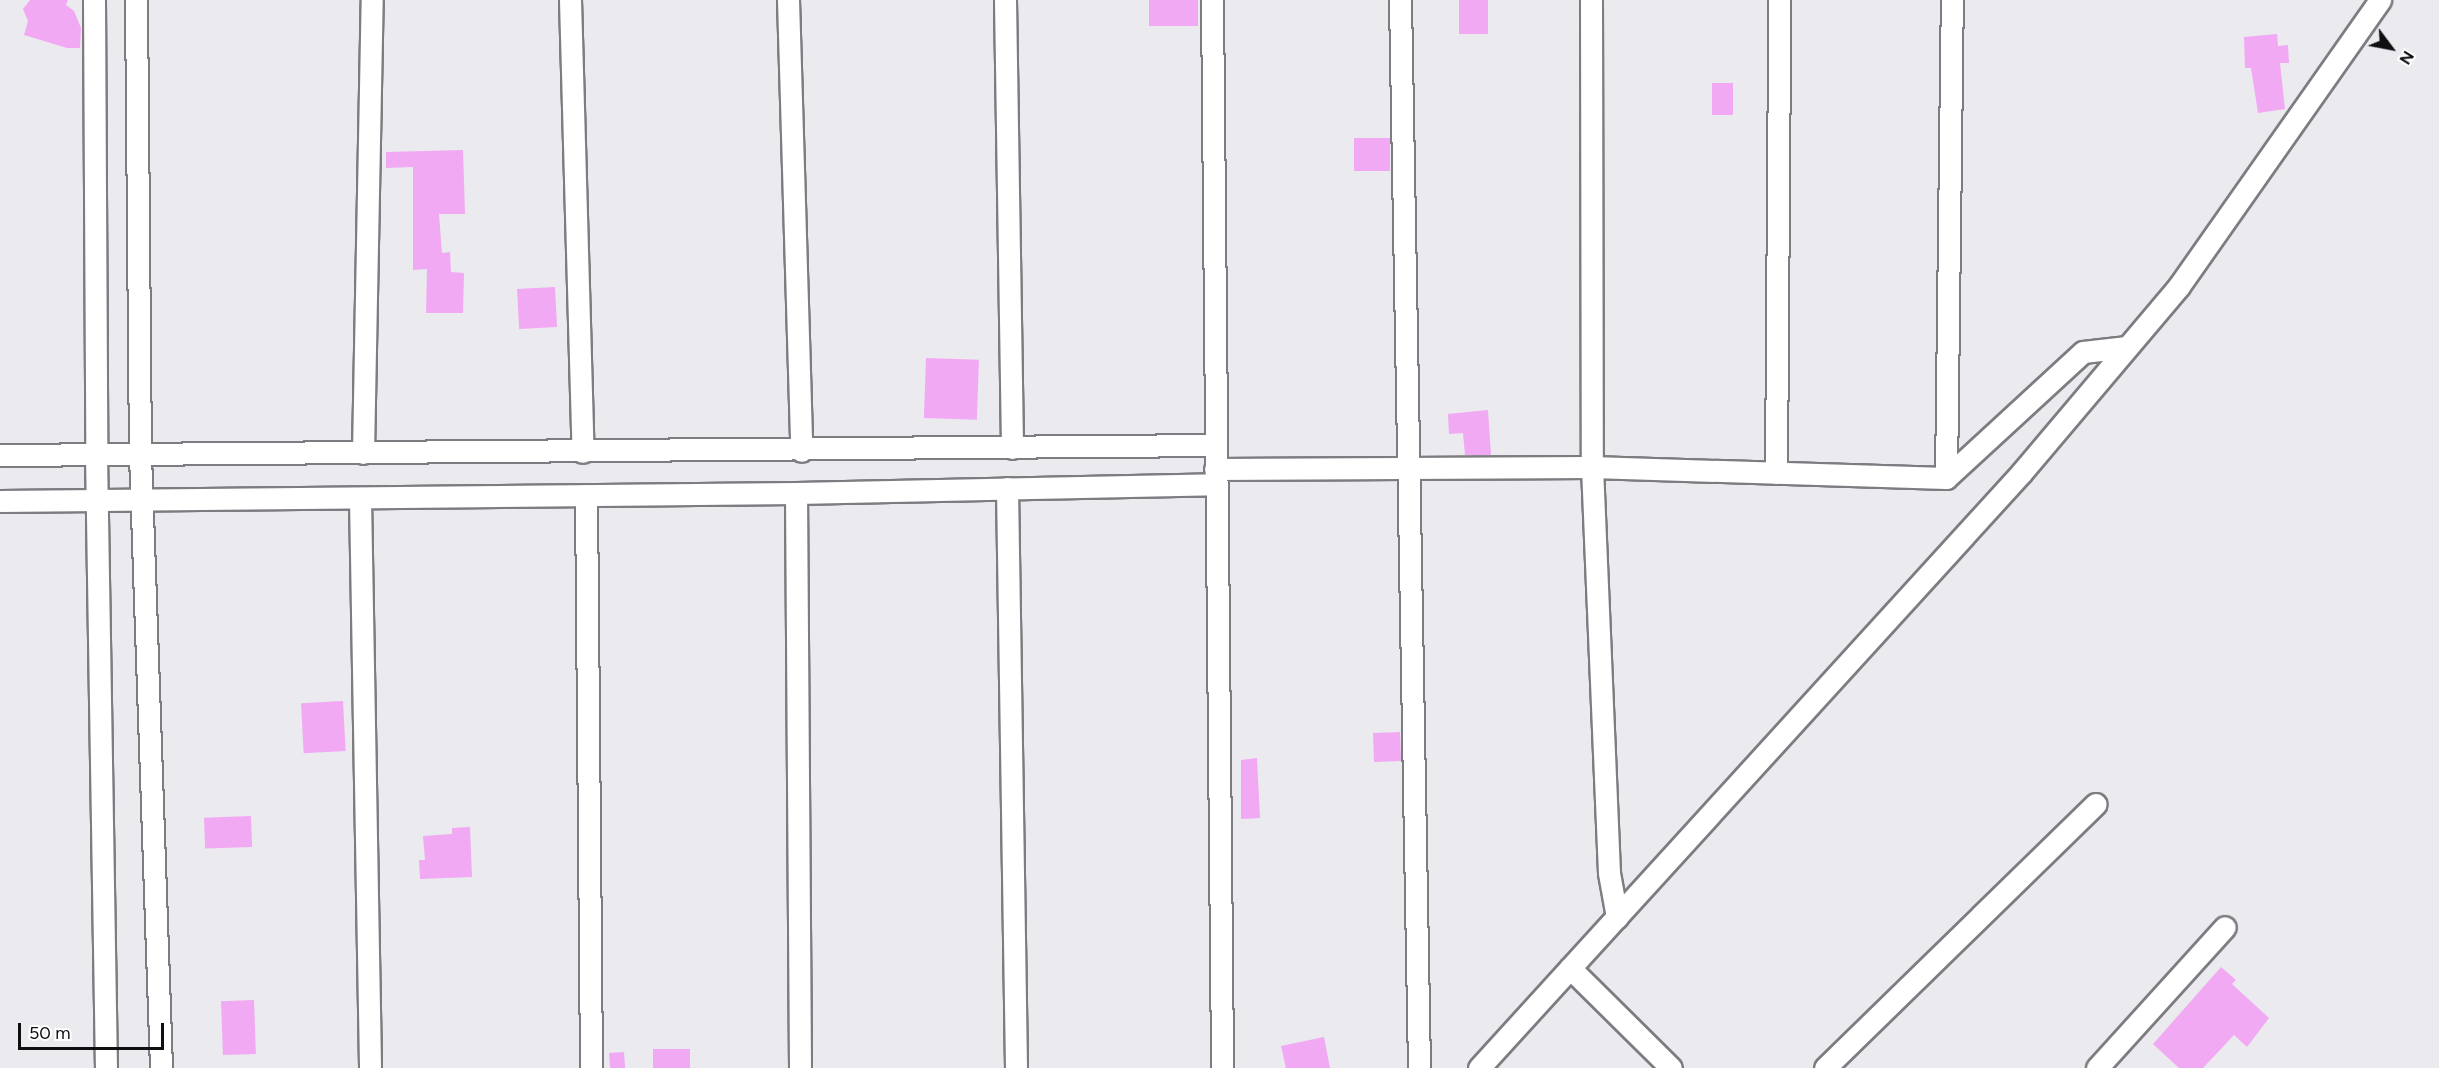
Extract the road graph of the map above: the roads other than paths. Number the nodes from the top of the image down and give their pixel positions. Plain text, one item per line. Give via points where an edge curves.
1 (94, 0) edge
2 (136, 0) edge
3 (372, 0) edge
4 (570, 0) edge
5 (788, 0) edge
6 (1005, 0) edge
7 (1212, 0) edge
8 (1400, 0) edge
9 (1591, 0) edge
10 (1779, 0) edge
11 (1952, 0) edge
12 (2380, 0) edge
13 (2127, 347) junction
14 (1215, 445) junction
15 (1011, 448) junction
16 (801, 451) junction
17 (583, 452) junction
18 (363, 453) junction
19 (96, 454) junction
20 (140, 454) junction
21 (0, 455) edge
22 (1592, 467) junction
23 (1408, 470) junction
24 (1776, 473) junction
25 (1215, 477) junction
26 (1946, 478) junction
27 (1007, 489) junction
28 (796, 493) junction
29 (586, 495) junction
30 (360, 498) junction
31 (142, 500) junction
32 (0, 501) edge
33 (96, 501) junction
34 (2096, 804) dead end
35 (1617, 917) junction
36 (2225, 927) dead end
37 (1570, 968) junction
38 (106, 1068) edge
39 (161, 1068) edge
40 (370, 1068) edge
41 (591, 1068) edge
42 (800, 1068) edge
43 (1016, 1068) edge
44 (1222, 1068) edge
45 (1419, 1068) edge
46 (1479, 1068) edge
47 (1671, 1068) edge
48 (1825, 1068) edge
49 (2097, 1068) edge

1 - 19 street
2 - 20 street
3 - 18 street
4 - 17 street
5 - 16 street
6 - 15 street
7 - 14 street
8 - 23 street
9 - 22 street
10 - 24 street
11 - 26 street
12 - 13 street via 2179,286
13 - 26 street via 2083,352
13 - 35 street via 2022,472
14 - 15 street
14 - 25 street
15 - 16 street
16 - 17 street
17 - 18 street
18 - 20 street
19 - 20 street
19 - 21 street
19 - 33 street
20 - 31 street
22 - 23 street
22 - 24 street
22 - 35 street via 1609,873
23 - 25 street
23 - 45 street
24 - 26 street
25 - 27 street
25 - 44 street
27 - 28 street
27 - 43 street
28 - 29 street
28 - 42 street
29 - 30 street
29 - 41 street
30 - 31 street
30 - 40 street
31 - 33 street
31 - 39 street
32 - 33 street
33 - 38 street
34 - 48 street
35 - 37 street
36 - 49 street
37 - 46 street
37 - 47 street

